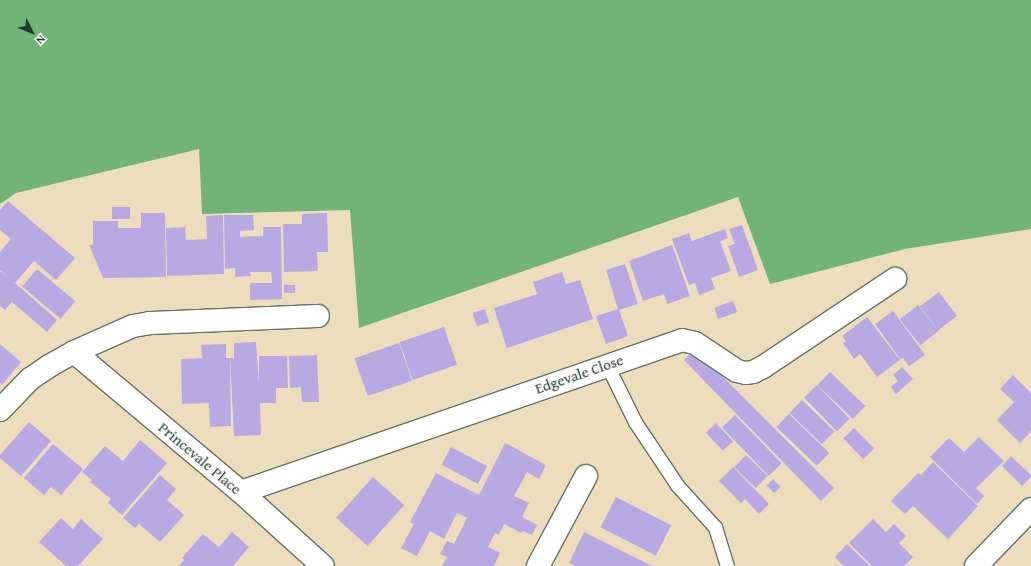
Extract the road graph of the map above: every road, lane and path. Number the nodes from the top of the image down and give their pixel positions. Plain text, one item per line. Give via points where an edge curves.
1 (895, 279) dead end
2 (318, 316) dead end
3 (74, 352) junction
4 (607, 365) junction
5 (0, 410) edge
6 (586, 476) dead end
7 (241, 492) junction
8 (1031, 509) edge
9 (323, 566) edge
10 (538, 566) edge
11 (727, 566) edge
12 (976, 566) edge

1 - 4 street, Edgevale Close via 753,372 737,371 695,343 682,340
2 - 3 street via 150,323 132,326
3 - 5 street via 30,379
3 - 7 street, Princevale Place
4 - 7 street, Edgevale Close
4 - 11 lane via 635,422 677,485 714,527
6 - 10 street
7 - 9 street, Princevale Place
8 - 12 street

